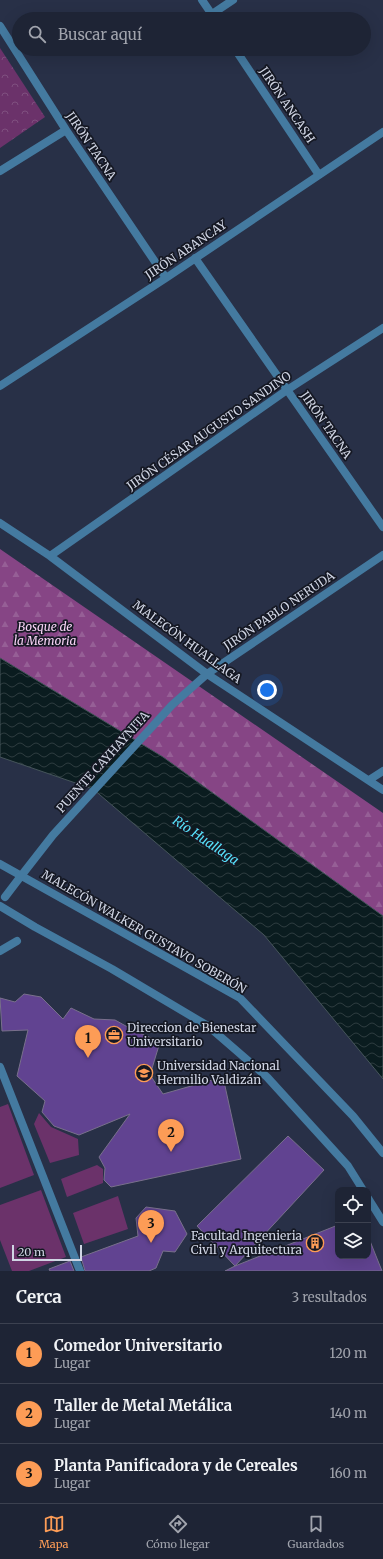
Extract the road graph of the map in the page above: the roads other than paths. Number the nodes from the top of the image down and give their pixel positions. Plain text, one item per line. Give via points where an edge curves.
1 (202, 0) edge
2 (233, 0) edge
3 (210, 12) edge
4 (218, 12) edge
5 (0, 26) edge
6 (12, 45) edge
7 (19, 56) edge
8 (240, 56) edge
9 (66, 130) junction
10 (383, 132) edge
11 (0, 171) edge
12 (319, 175) junction
13 (195, 258) junction
14 (166, 278) junction
15 (383, 328) edge
16 (0, 386) edge
17 (287, 390) junction
18 (0, 523) edge
19 (383, 527) edge
20 (383, 555) edge
21 (50, 556) junction
22 (207, 674) junction
23 (172, 705) joint
24 (383, 771) edge
25 (369, 780) junction
26 (383, 790) edge
27 (0, 864) edge
28 (21, 876) junction
29 (5, 897) dead end
30 (0, 906) edge
31 (17, 941) dead end
32 (0, 951) edge
33 (0, 1067) edge
34 (383, 1153) edge
35 (361, 1187) edge
36 (371, 1203) edge
37 (383, 1222) edge
38 (80, 1271) edge

1 - 3 street
2 - 4 street
5 - 6 street, JIRÓN TACNA
7 - 9 street, JIRÓN TACNA
8 - 12 street, JIRÓN ANCASH
9 - 11 street
9 - 14 street, JIRÓN TACNA
10 - 12 street, JIRÓN ABANCAY
12 - 13 street, JIRÓN ABANCAY
13 - 14 street, JIRÓN ABANCAY
13 - 17 street, JIRÓN TACNA
14 - 16 street, JIRÓN ABANCAY
15 - 17 street, JIRÓN CÉSAR AUGUSTO SANDINO
17 - 19 street, JIRÓN TACNA
17 - 21 street, JIRÓN CÉSAR AUGUSTO SANDINO
18 - 21 street, MALECÓN HUALLAGA
20 - 22 street, JIRÓN PABLO NERUDA
21 - 22 street, MALECÓN HUALLAGA
22 - 23 street, JIRÓN PABLO NERUDA
22 - 25 street, MALECÓN HUALLAGA
23 - 28 street, PUENTE CAYHAYNITA via 53,835
24 - 25 street
25 - 26 street, MALECÓN HUALLAGA
27 - 28 street, MALECÓN WALKER GUSTAVO SOBERÓN
28 - 29 street, PUENTE CAYHAYNITA
28 - 34 street, MALECÓN WALKER GUSTAVO SOBERÓN via 240,998 353,1116
30 - 35 street via 208,1026 267,1077 348,1166
31 - 32 street
33 - 38 street
36 - 37 street

